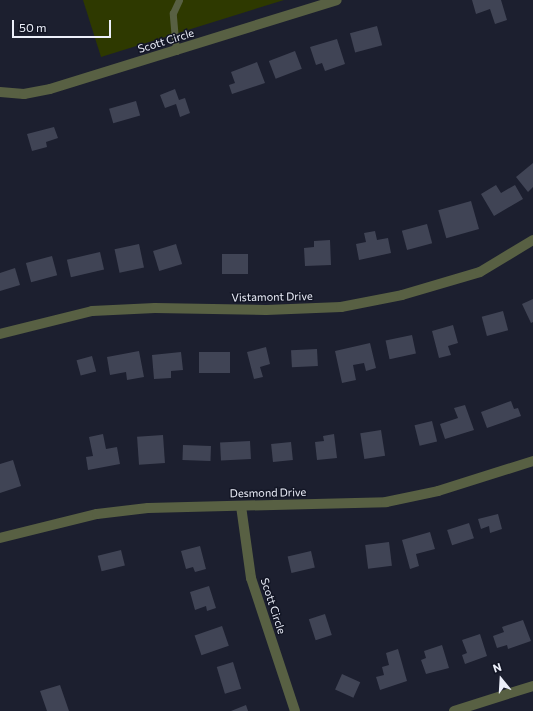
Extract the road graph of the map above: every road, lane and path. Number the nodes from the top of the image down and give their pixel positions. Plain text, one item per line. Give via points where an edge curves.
1 (179, 0) edge
2 (338, 0) edge
3 (176, 50) junction
4 (0, 92) edge
5 (533, 240) edge
6 (0, 334) edge
7 (533, 461) edge
8 (241, 506) junction
9 (0, 538) edge
10 (533, 686) edge
11 (295, 711) edge
12 (454, 711) edge

1 - 3 lane via 172,13
2 - 3 street, Scott Circle
3 - 4 street, Scott Circle via 38,92
5 - 6 street, Vistamont Drive via 480,272 402,295 341,307 92,311
7 - 8 street, Desmond Drive via 438,492 386,502
8 - 9 street, Desmond Drive via 180,506 122,511 46,525
8 - 11 street, Scott Circle via 251,578
10 - 12 street

